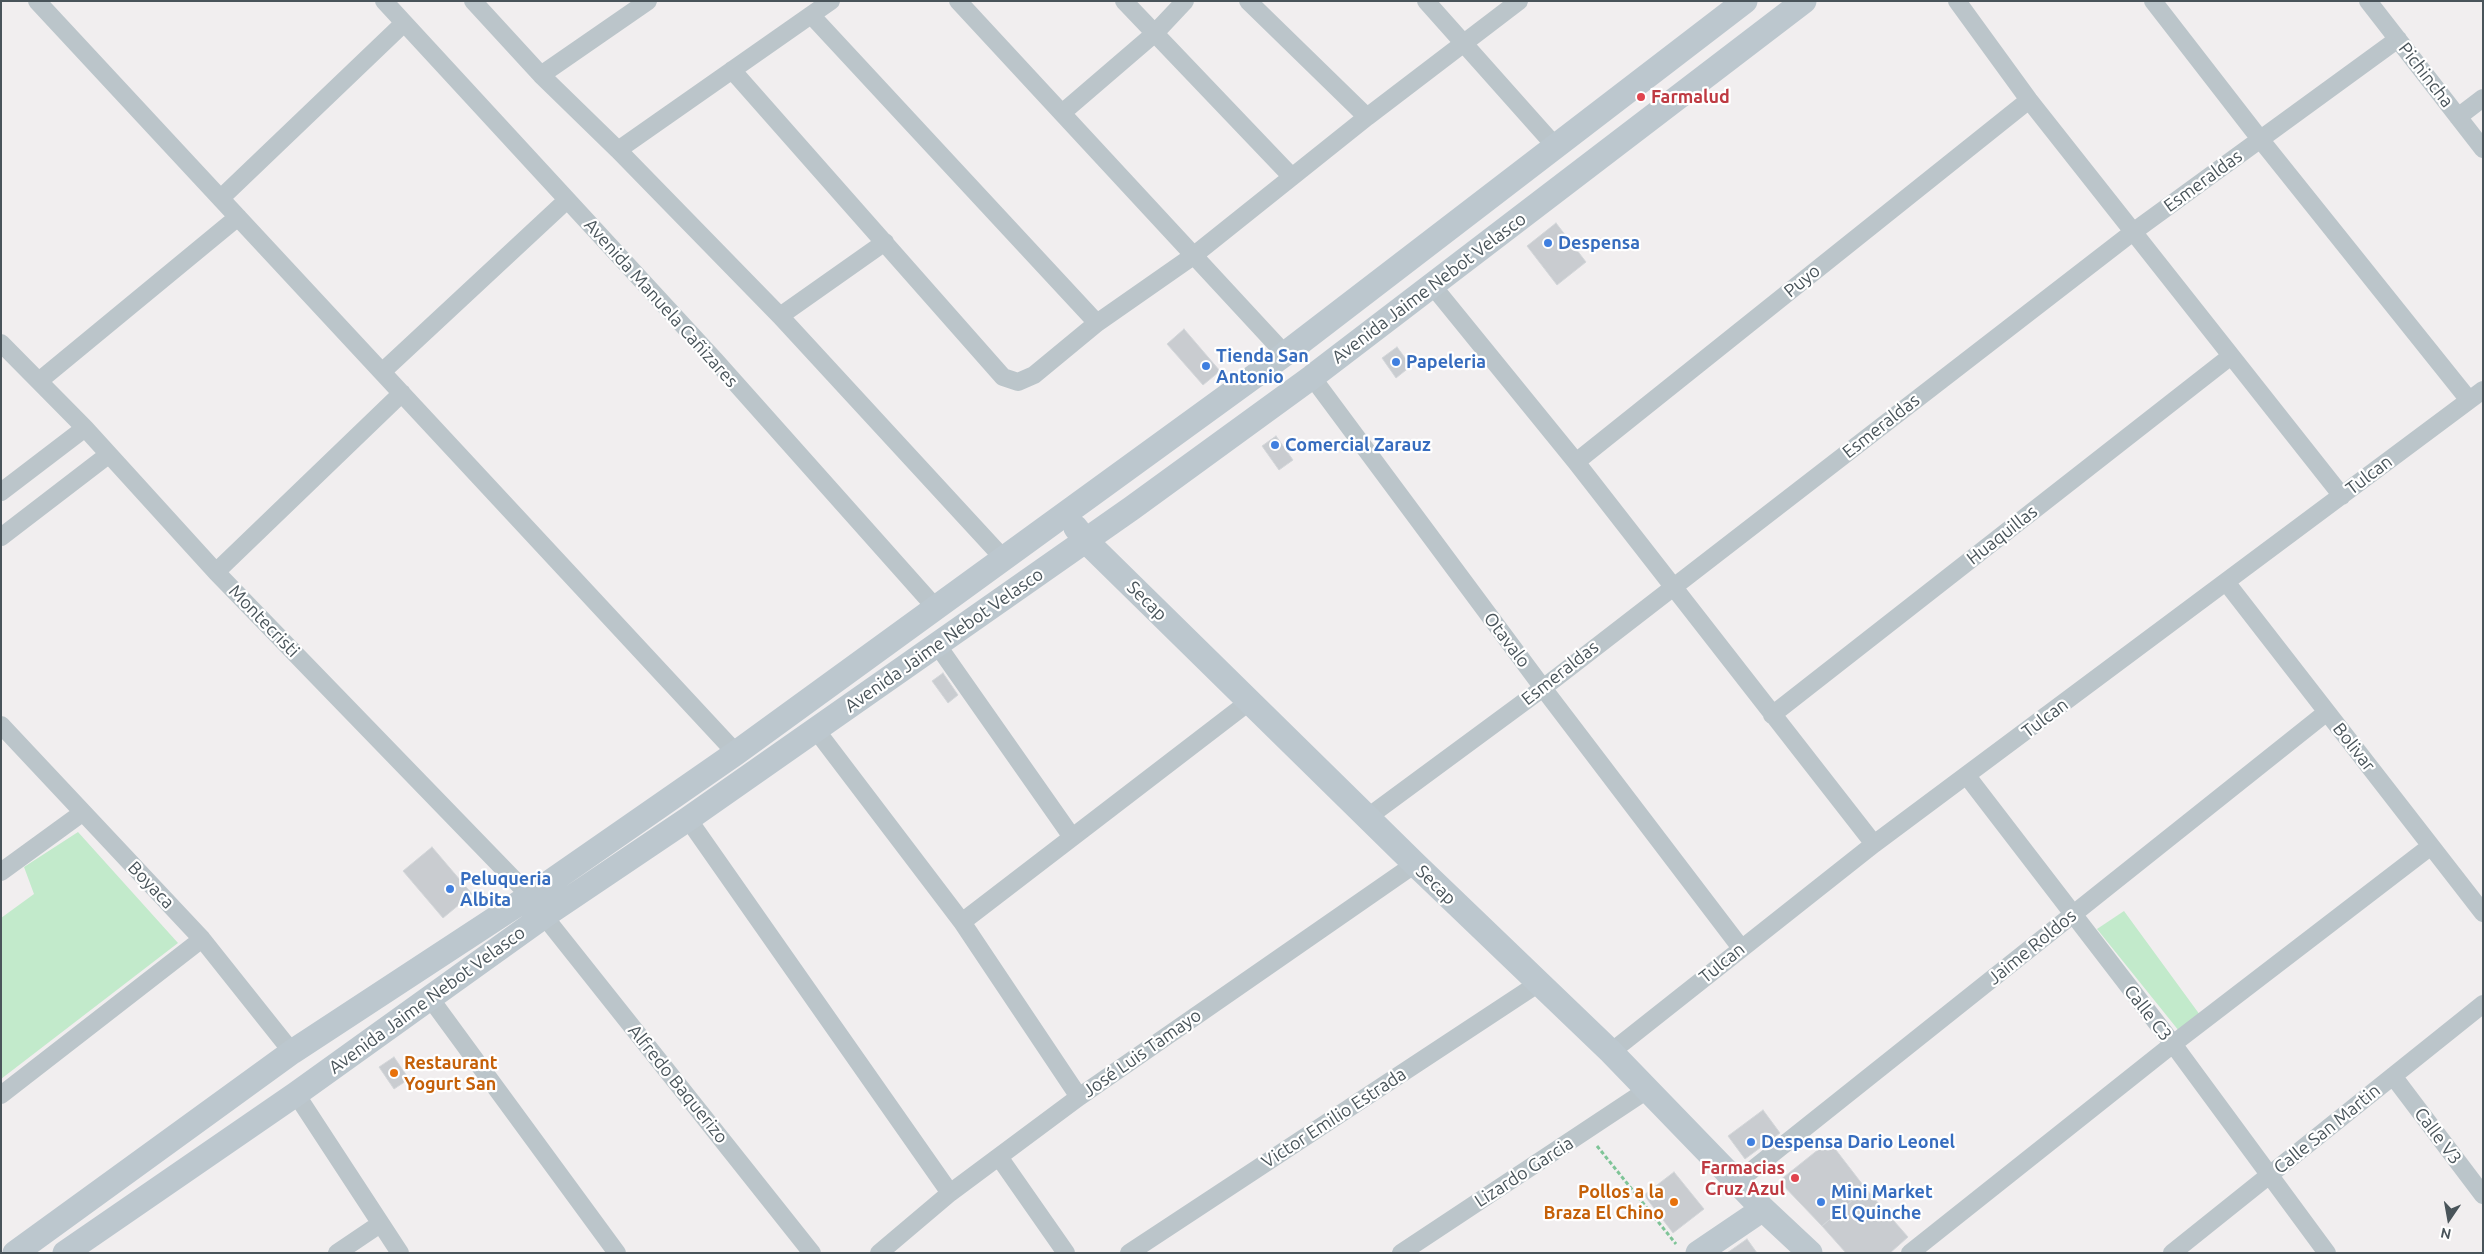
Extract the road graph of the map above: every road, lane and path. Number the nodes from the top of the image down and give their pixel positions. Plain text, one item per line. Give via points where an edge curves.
1 (37, 1) edge
2 (384, 1) edge
3 (473, 1) edge
4 (648, 1) edge
5 (832, 1) edge
6 (958, 1) edge
7 (1124, 1) edge
8 (1185, 1) edge
9 (1248, 1) edge
10 (1426, 1) edge
11 (1519, 1) edge
12 (1744, 1) edge
13 (1804, 1) edge
14 (1957, 1) edge
15 (2153, 1) edge
16 (2368, 1) edge
17 (812, 16) junction
18 (404, 23) junction
19 (1154, 34) junction
20 (2398, 39) junction
21 (1465, 43) junction
22 (732, 70) junction
23 (541, 76) junction
24 (2483, 98) edge
25 (2028, 100) junction
26 (1062, 113) junction
27 (1367, 117) junction
28 (2458, 117) junction
29 (2260, 139) junction
30 (1556, 147) junction
31 (2483, 149) edge
32 (618, 150) junction
33 (1292, 177) junction
34 (221, 198) junction
35 (568, 200) junction
36 (238, 217) junction
37 (2133, 232) junction
38 (885, 242) junction
39 (1194, 256) junction
40 (1432, 285) junction
41 (780, 316) junction
42 (1097, 323) junction
43 (1, 342) edge
44 (1285, 354) junction
45 (2231, 356) junction
46 (382, 372) junction
47 (1312, 377) junction
48 (39, 381) junction
49 (402, 393) junction
50 (2476, 395) edge
51 (85, 428) junction
52 (108, 456) junction
53 (1576, 462) junction
54 (1, 492) edge
55 (2342, 496) junction
56 (1066, 513) junction
57 (1, 537) edge
58 (1086, 541) junction
59 (1004, 559) junction
60 (216, 572) junction
61 (2226, 582) junction
62 (1674, 585) junction
63 (961, 589) junction
64 (935, 607) junction
65 (981, 614) junction
66 (938, 646) junction
67 (1543, 688) junction
68 (1250, 701) junction
69 (2327, 712) junction
70 (1772, 715) junction
71 (1, 725) edge
72 (816, 730) junction
73 (736, 753) junction
74 (1967, 776) junction
75 (82, 813) junction
76 (1368, 817) junction
77 (688, 819) junction
78 (1072, 836) junction
79 (1874, 844) junction
80 (2431, 846) junction
81 (1414, 864) junction
82 (1, 872) edge
83 (530, 896) junction
84 (2483, 913) edge
85 (2072, 915) junction
86 (544, 916) junction
87 (962, 922) junction
88 (202, 939) junction
89 (1741, 948) junction
90 (1539, 983) junction
91 (430, 998) junction
92 (2483, 1004) edge
93 (2173, 1044) junction
94 (292, 1052) junction
95 (1611, 1052) junction
96 (2393, 1076) junction
97 (1647, 1090) junction
98 (296, 1094) junction
99 (1, 1095) edge
100 (1079, 1097) junction
101 (1586, 1131) junction
102 (999, 1157) junction
103 (2269, 1175) junction
104 (1737, 1182) junction
105 (950, 1193) junction
106 (2483, 1195) edge
107 (1763, 1209) junction
108 (380, 1224) junction
109 (1687, 1249) edge
110 (14, 1253) edge
111 (64, 1253) edge
112 (337, 1253) edge
113 (400, 1253) edge
114 (617, 1253) edge
115 (812, 1253) edge
116 (879, 1253) edge
117 (1066, 1253) edge
118 (1129, 1253) edge
119 (1401, 1253) edge
120 (1810, 1253) edge
121 (1910, 1253) edge
122 (2172, 1253) edge
123 (2327, 1253) edge

1 - 34 street
2 - 18 street, Avenida Manuela Cañizares
3 - 23 street
4 - 23 street
5 - 17 street
6 - 26 street
7 - 19 street
8 - 19 street
9 - 27 street
10 - 21 street
11 - 21 street
12 - 30 main road, Avenida Jaime Nebot Velasco
13 - 40 main road, Avenida Jaime Nebot Velasco
14 - 25 street
15 - 29 street
16 - 20 street, Pichincha
17 - 22 street
17 - 42 street
18 - 34 street
18 - 35 street, Avenida Manuela Cañizares
19 - 26 street
19 - 33 street
20 - 28 street, Pichincha
20 - 29 street, Esmeraldas
21 - 27 street
21 - 30 street
22 - 32 street
22 - 38 street
23 - 32 street
24 - 28 street
25 - 37 street
25 - 53 street, Puyo
26 - 39 street
27 - 33 street
28 - 31 street, Pichincha
29 - 37 street, Esmeraldas
29 - 50 street
30 - 44 main road, Avenida Jaime Nebot Velasco
32 - 41 street
33 - 39 street
34 - 36 street
35 - 46 street
35 - 64 street, Avenida Manuela Cañizares
36 - 46 street
36 - 48 street
37 - 45 street
37 - 62 street, Esmeraldas
38 - 41 street
38 - 42 street via 1003,377 1018,382 1034,375
39 - 42 street
39 - 44 street
40 - 47 main road, Avenida Jaime Nebot Velasco
40 - 53 street
41 - 59 street
43 - 48 street, Montecristi
44 - 56 main road, Avenida Jaime Nebot Velasco
45 - 55 street
45 - 70 street, Huaquillas
46 - 49 street
47 - 58 main road, Avenida Jaime Nebot Velasco
47 - 67 street, Otavalo
48 - 51 street, Montecristi
49 - 60 street
49 - 73 street
50 - 55 street, Tulcan
51 - 52 street, Montecristi
51 - 54 street
52 - 57 street
52 - 60 street, Montecristi
53 - 62 street
55 - 61 street, Tulcan
56 - 58 main road, Secap
56 - 59 main road, Avenida Jaime Nebot Velasco
58 - 65 main road, Avenida Jaime Nebot Velasco
58 - 68 main road, Secap
59 - 63 main road, Avenida Jaime Nebot Velasco
60 - 83 street, Montecristi
61 - 69 street, Bolivar
61 - 74 street, Tulcan
62 - 67 street, Esmeraldas
62 - 70 street
63 - 64 main road, Avenida Jaime Nebot Velasco
63 - 65 main road
64 - 73 main road, Avenida Jaime Nebot Velasco
65 - 66 main road, Avenida Jaime Nebot Velasco
66 - 72 main road, Avenida Jaime Nebot Velasco
66 - 78 street
67 - 76 street, Esmeraldas
67 - 89 street, Otavalo
68 - 76 main road, Secap
68 - 78 street
69 - 80 street, Bolivar
69 - 85 street, Jaime Roldos
70 - 79 street
71 - 75 street, Boyaca
72 - 77 main road, Avenida Jaime Nebot Velasco
72 - 87 street
73 - 83 main road, Avenida Jaime Nebot Velasco
74 - 79 street, Tulcan
74 - 85 street, Calle C3
75 - 82 street
75 - 88 street, Boyaca
76 - 81 main road, Secap
77 - 86 main road, Avenida Jaime Nebot Velasco
77 - 105 street
78 - 87 street
79 - 89 street, Tulcan
80 - 84 street, Bolivar
80 - 93 street
81 - 90 main road, Secap
81 - 100 street, José Luis Tamayo
83 - 94 main road, Avenida Jaime Nebot Velasco
85 - 93 street, Calle C3
85 - 104 street, Jaime Roldos
86 - 91 main road, Avenida Jaime Nebot Velasco
86 - 115 street, Alfredo Baquerizo
87 - 100 street
88 - 94 street, Boyaca
88 - 99 street
89 - 95 street, Tulcan
90 - 95 main road, Secap
90 - 118 street, Victor Emilio Estrada
91 - 98 main road, Avenida Jaime Nebot Velasco
91 - 114 street
92 - 96 street, Calle San Martin
93 - 103 street, Calle C3
93 - 121 street
94 - 110 main road, Avenida Jaime Nebot Velasco
95 - 97 main road, Secap
96 - 103 street, Calle San Martin
96 - 106 street, Calle V3
97 - 101 street, Lizardo Garcia
97 - 104 main road, Secap
98 - 108 street
98 - 111 main road, Avenida Jaime Nebot Velasco
100 - 102 street, José Luis Tamayo
101 - 109 path
101 - 119 street, Lizardo Garcia
102 - 105 street, José Luis Tamayo
102 - 117 street
103 - 122 street, Calle San Martin
103 - 123 street, Calle C3
104 - 107 main road, Secap
105 - 116 street, José Luis Tamayo
107 - 109 main road
107 - 120 main road, Secap
108 - 112 street
108 - 113 street

